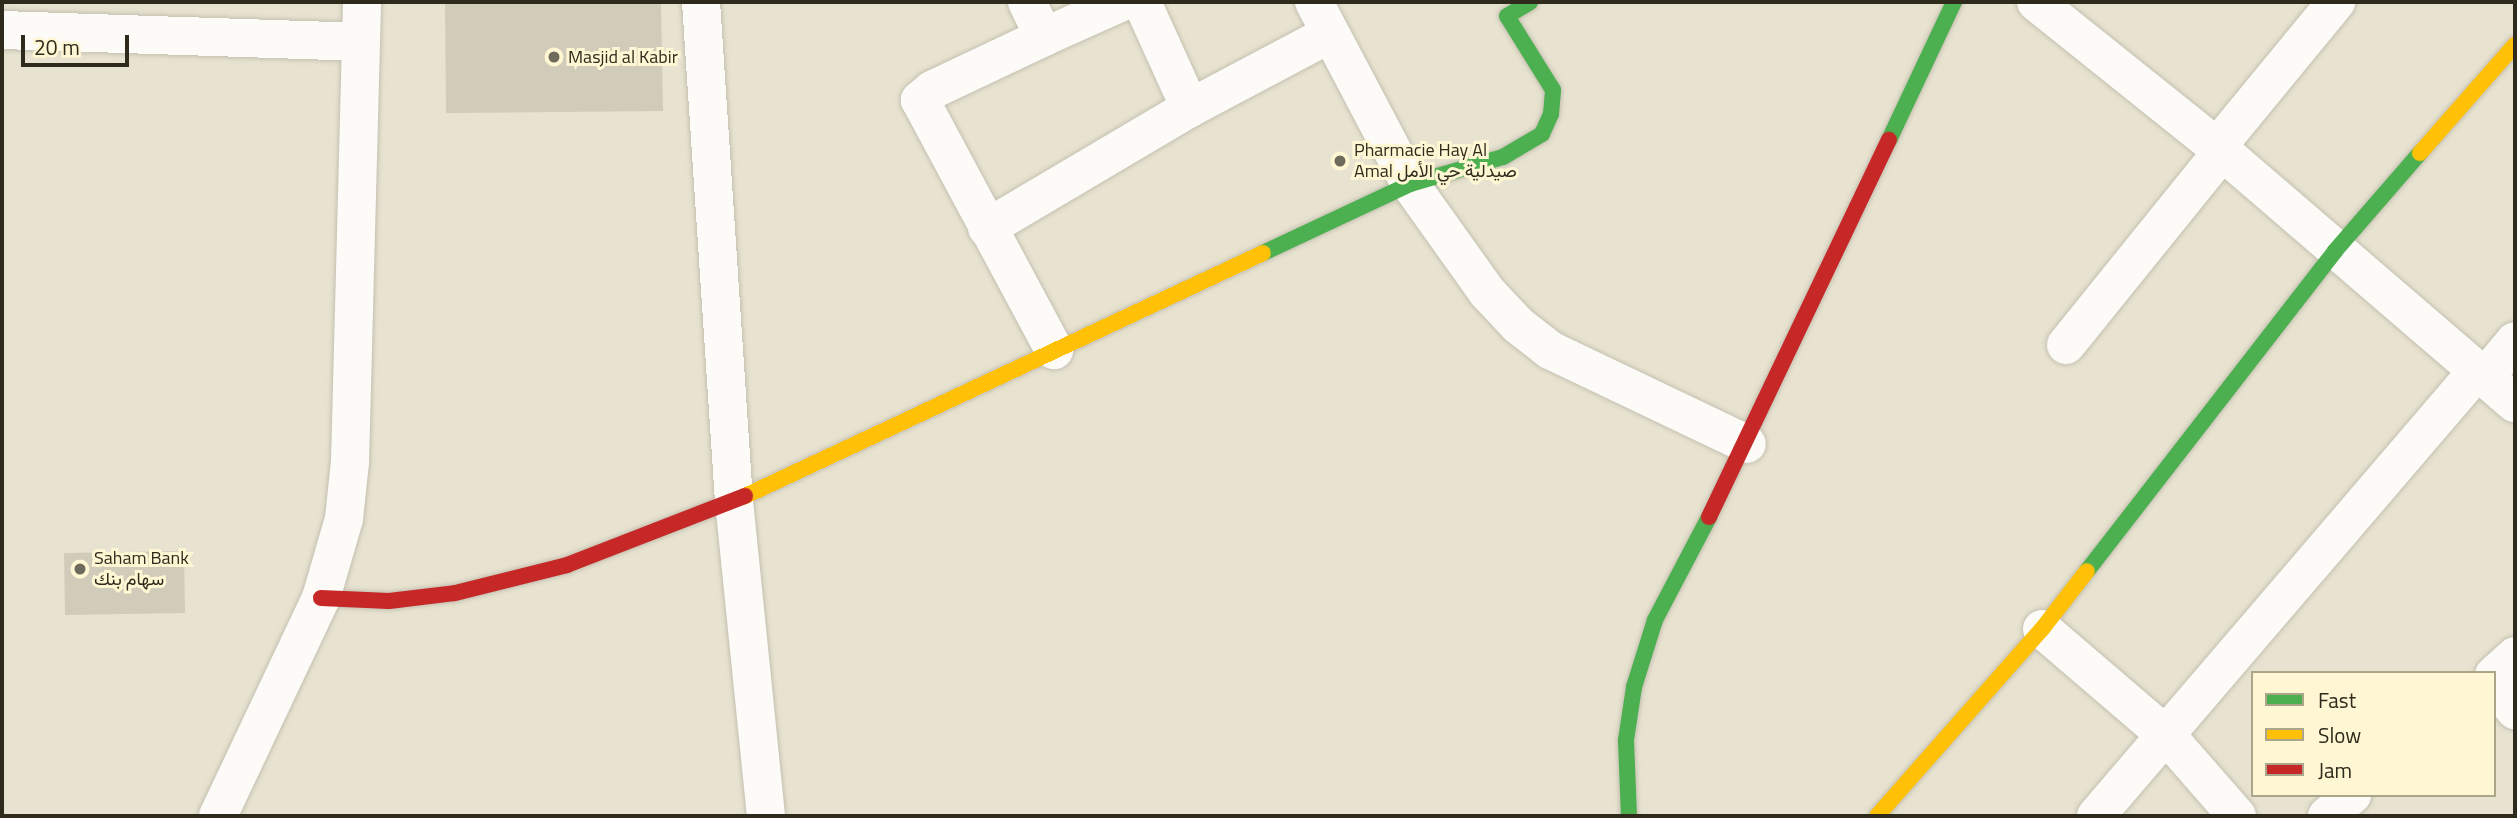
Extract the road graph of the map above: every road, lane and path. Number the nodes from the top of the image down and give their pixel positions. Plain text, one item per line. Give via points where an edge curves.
1 (362, 2) edge
2 (701, 2) edge
3 (1027, 2) edge
4 (1122, 2) edge
5 (1142, 2) edge
6 (1954, 2) edge
7 (2036, 2) edge
8 (2336, 2) edge
9 (1512, 6) edge
10 (1322, 18) edge
11 (2, 30) edge
12 (1044, 37) junction
13 (360, 42) junction
14 (2515, 45) edge
15 (1190, 108) junction
16 (2220, 150) junction
17 (1410, 184) junction
18 (987, 228) junction
19 (2335, 250) junction
20 (2515, 341) edge
21 (2066, 345) dead end
22 (1054, 350) junction
23 (2482, 373) junction
24 (2515, 403) edge
25 (1747, 444) junction
26 (734, 501) junction
27 (321, 598) junction
28 (2042, 629) junction
29 (2515, 656) edge
30 (2496, 674) edge
31 (2496, 687) edge
32 (2515, 710) edge
33 (2168, 737) junction
34 (2350, 797) edge
35 (218, 816) edge
36 (766, 816) edge
37 (1629, 816) edge
38 (1877, 816) edge
39 (2096, 816) edge
40 (2237, 816) edge
41 (2327, 816) edge

1 - 13 street
2 - 26 street
3 - 12 street
4 - 12 street
5 - 15 street
6 - 25 street
7 - 16 street
8 - 16 street
9 - 17 street via 1553,90 1551,114 1542,134 1473,169
10 - 15 street
10 - 17 street
11 - 13 street
12 - 18 street via 920,100
13 - 27 street via 350,462 344,519
14 - 19 street
15 - 18 street
16 - 19 street
16 - 21 street
17 - 22 street
17 - 25 street via 1487,292 1550,350
18 - 22 street
19 - 23 street
19 - 28 street
20 - 23 street
22 - 26 street
23 - 24 street
23 - 33 street
25 - 37 street via 1655,620 1634,688 1626,740
26 - 27 street via 567,565 505,583 389,601
26 - 36 street
27 - 35 street
28 - 33 street
28 - 38 street
29 - 30 street
31 - 32 street
33 - 39 street
33 - 40 street
34 - 41 street

